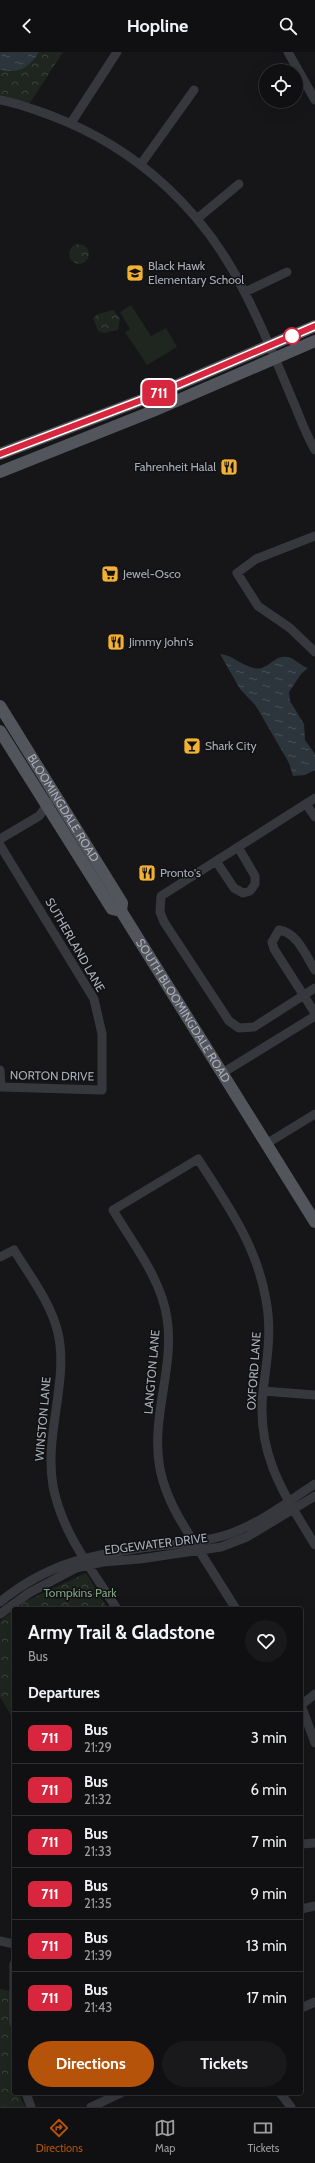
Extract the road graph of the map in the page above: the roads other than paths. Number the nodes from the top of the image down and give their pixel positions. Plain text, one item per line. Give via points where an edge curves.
1 (117, 52) edge
2 (288, 52) edge
3 (194, 90) dead end
4 (0, 100) edge
5 (315, 100) edge
6 (71, 123) junction
7 (141, 164) junction
8 (239, 184) dead end
9 (198, 218) junction
10 (288, 272) dead end
11 (245, 292) junction
12 (315, 326) edge
13 (315, 341) edge
14 (269, 346) junction
15 (274, 358) junction
16 (315, 450) edge
17 (0, 454) edge
18 (0, 472) edge
19 (315, 536) edge
20 (315, 652) edge
21 (0, 706) edge
22 (0, 731) edge
23 (56, 795) junction
24 (315, 798) edge
25 (306, 804) junction
26 (47, 806) junction
27 (315, 817) edge
28 (0, 839) edge
29 (0, 845) edge
30 (238, 847) junction
31 (216, 861) junction
32 (121, 911) junction
33 (315, 970) edge
34 (315, 988) edge
35 (304, 995) junction
36 (315, 1013) edge
37 (315, 1016) edge
38 (0, 1070) edge
39 (222, 1074) junction
40 (1, 1087) edge
41 (102, 1090) joint
42 (315, 1114) edge
43 (266, 1144) junction
44 (113, 1210) joint
45 (315, 1222) edge
46 (0, 1257) edge
47 (263, 1391) junction
48 (315, 1395) edge
49 (315, 1484) edge
50 (315, 1496) edge
51 (288, 1501) junction
52 (293, 1510) junction
53 (197, 1546) junction
54 (315, 1546) edge
55 (86, 1562) junction
56 (0, 1602) edge
57 (116, 1607) edge
58 (235, 1607) edge
59 (0, 1614) edge
60 (315, 1694) edge
61 (303, 1703) edge
62 (303, 1710) edge
63 (315, 1743) edge
64 (315, 1843) edge
65 (303, 1844) edge
66 (315, 1906) edge
67 (303, 1909) edge
68 (0, 1941) edge
69 (12, 1944) edge
70 (315, 2002) edge
71 (303, 2007) edge
72 (27, 2095) edge
73 (117, 2095) edge
74 (282, 2095) edge
75 (31, 2107) edge
76 (91, 2107) edge
77 (291, 2107) edge

1 - 6 street
2 - 5 street
3 - 7 street
4 - 6 street
6 - 7 street
7 - 9 street
8 - 9 street
9 - 11 street
10 - 11 street
11 - 14 street
12 - 14 main road
13 - 15 main road
14 - 15 street
14 - 17 main road via 147,398
15 - 16 street
15 - 18 main road via 153,411
19 - 20 street via 256,559 237,573 258,606 290,628
21 - 23 main road, BLOOMINGDALE ROAD
22 - 26 main road, BLOOMINGDALE ROAD
23 - 26 street
23 - 32 main road, BLOOMINGDALE ROAD via 122,903
24 - 25 street
25 - 27 street
25 - 30 street
26 - 28 street via 39,816
26 - 32 main road, SOUTH BLOOMINGDALE ROAD via 112,909
29 - 41 street, SUTHERLAND LANE via 94,999 102,1034
30 - 31 street
30 - 31 street via 255,876 256,884 250,891 243,893 234,888
31 - 35 street via 161,896 160,912 229,1021 239,1028 254,1027
32 - 39 main road, SOUTH BLOOMINGDALE ROAD
33 - 35 street via 287,931 279,930 272,942 274,950
34 - 35 street
35 - 36 street
37 - 39 street
38 - 40 street
39 - 43 main road, SOUTH BLOOMINGDALE ROAD
40 - 41 street, NORTON DRIVE
42 - 43 street
43 - 45 main road, SOUTH BLOOMINGDALE ROAD
44 - 47 street, OXFORD LANE via 198,1159 241,1226 260,1272 267,1306 269,1334
44 - 53 street, LANGTON LANE via 156,1282 165,1308 168,1352 157,1438 158,1455 169,1500
46 - 55 street, WINSTON LANE via 14,1250 48,1306 58,1332 60,1360 50,1450 52,1478 66,1529
47 - 48 street
47 - 51 street, OXFORD LANE via 262,1428 266,1451 275,1477
49 - 51 street, EDGEWATER DRIVE
50 - 52 street, EDGEWATER DRIVE
51 - 52 street, OXFORD LANE
51 - 53 street, EDGEWATER DRIVE via 246,1527
52 - 53 street, EDGEWATER DRIVE via 247,1537 221,1547
52 - 54 street, OXFORD LANE
53 - 55 street, EDGEWATER DRIVE via 126,1550
53 - 58 street, LANGTON LANE
55 - 56 street, EDGEWATER DRIVE via 42,1573
55 - 57 street, WINSTON LANE
55 - 59 street, EDGEWATER DRIVE via 29,1593
60 - 61 street
62 - 63 street
64 - 65 street
66 - 67 street
68 - 69 street
70 - 71 street
72 - 75 street
73 - 76 street
74 - 77 street

